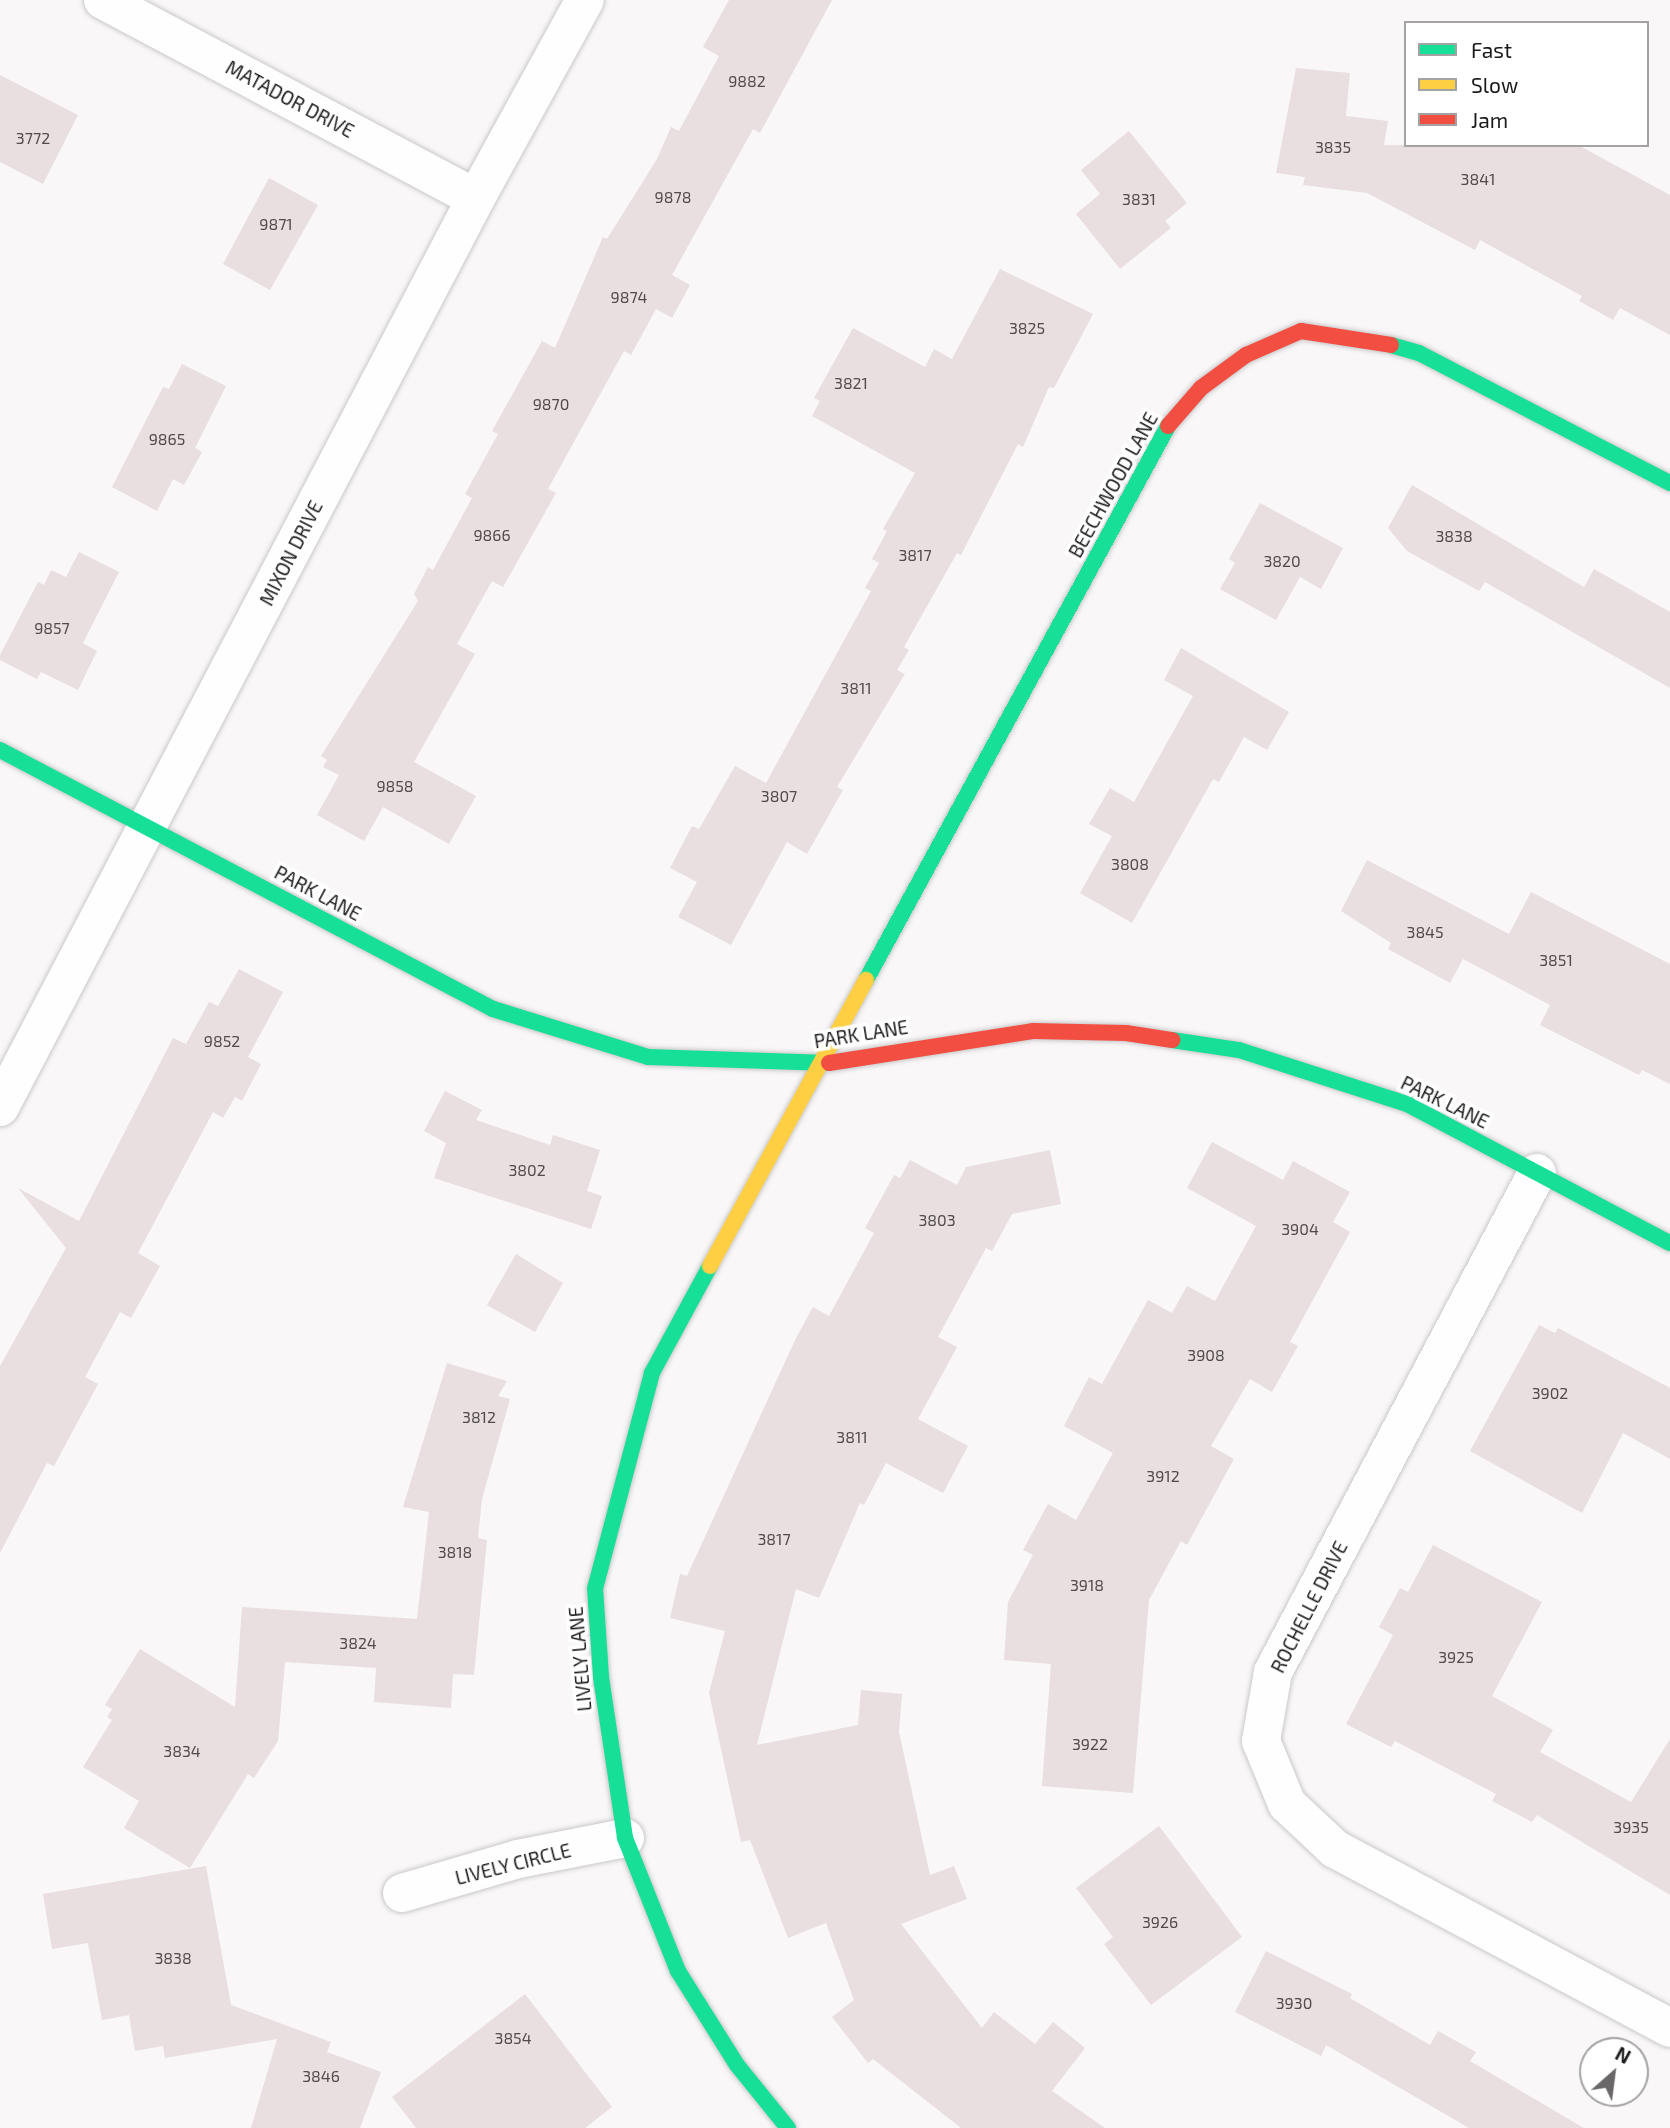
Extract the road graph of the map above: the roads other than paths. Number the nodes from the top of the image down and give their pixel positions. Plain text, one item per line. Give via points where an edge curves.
1 (103, 0) edge
2 (584, 0) edge
3 (476, 198) junction
4 (1670, 483) edge
5 (0, 750) edge
6 (148, 828) junction
7 (821, 1064) junction
8 (0, 1107) edge
9 (1538, 1173) junction
10 (1670, 1243) edge
11 (625, 1838) junction
12 (402, 1893) dead end
13 (1670, 2028) edge
14 (788, 2128) edge

1 - 3 street, MATADOR DRIVE
2 - 3 street, MIXON DRIVE
3 - 6 street, MIXON DRIVE
4 - 7 street, BEECHWOOD LANE via 1419,353 1371,339 1301,331 1246,355 1200,388 1167,427
5 - 6 street, PARK LANE
6 - 7 street, PARK LANE via 493,1009 648,1057
6 - 8 street, MIXON DRIVE
7 - 9 street, PARK LANE via 1033,1031 1126,1033 1219,1047 1407,1104
7 - 11 street, LIVELY LANE via 652,1373 595,1588 601,1677
9 - 10 street, PARK LANE
9 - 13 street, ROCHELLE DRIVE via 1273,1672 1261,1741 1287,1804 1335,1849
11 - 12 street, LIVELY CIRCLE via 519,1859
11 - 14 street, LIVELY LANE via 678,1971 737,2065

